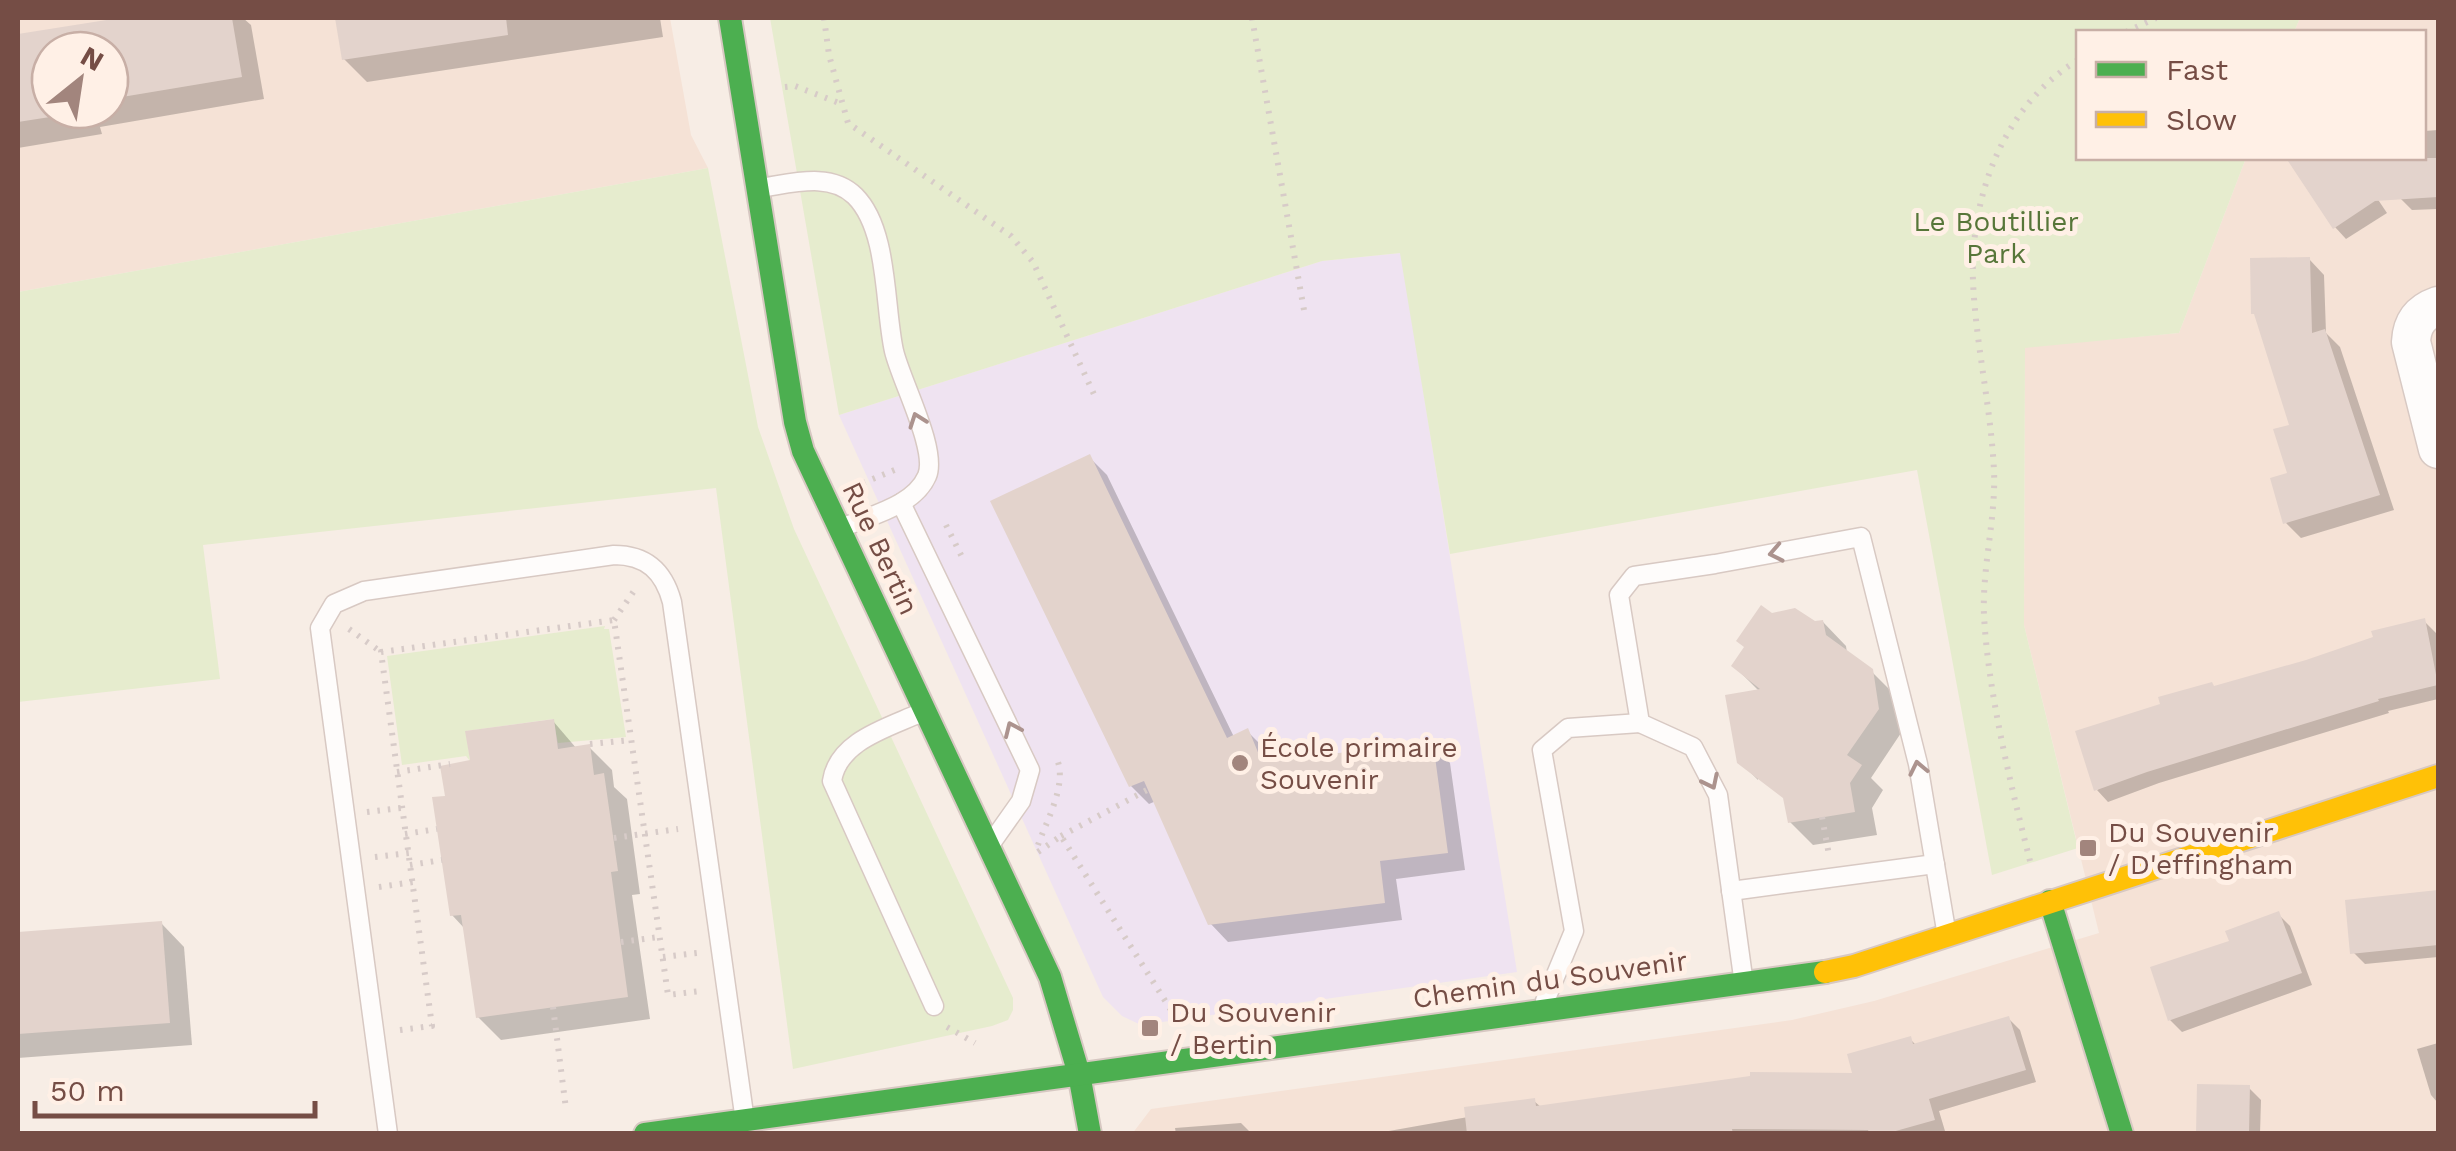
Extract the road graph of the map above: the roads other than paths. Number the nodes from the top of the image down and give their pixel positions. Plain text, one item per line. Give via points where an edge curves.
1 (730, 18) edge
2 (759, 188) junction
3 (2438, 306) edge
4 (2438, 449) edge
5 (900, 503) junction
6 (838, 528) junction
7 (924, 711) junction
8 (1640, 723) junction
9 (2438, 776) edge
10 (989, 846) junction
11 (1935, 864) junction
12 (1731, 891) junction
13 (2050, 901) junction
14 (1946, 934) junction
15 (1744, 983) junction
16 (938, 1011) road end
17 (1541, 1011) junction
18 (1079, 1074) junction
19 (745, 1119) junction
20 (388, 1134) edge
21 (644, 1134) edge
22 (1090, 1134) edge
23 (2122, 1134) edge

1 - 2 street, Rue Bertin
5 -> 2 lane via 930,472 928,450 894,352 873,223 854,195 828,181
2 - 6 street, Rue Bertin via 796,422
3 - 4 street via 2416,322 2411,348
5 - 6 lane
10 -> 5 lane via 1021,801 1030,770
6 - 7 street, Rue Bertin
7 - 10 street, Rue Bertin
7 - 16 lane via 851,748 832,781
11 -> 8 lane via 1918,764 1861,536 1634,576 1619,595
8 -> 12 lane via 1693,747 1718,795
8 - 17 lane via 1568,728 1542,750 1574,931
9 - 13 street, Chemin du Souvenir
10 - 18 street, Rue Bertin via 1050,976
11 - 12 lane
11 - 14 lane
12 - 15 lane
13 - 14 street, Chemin du Souvenir
13 - 23 street
14 - 15 street, Chemin du Souvenir via 1854,966
15 - 17 street, Chemin du Souvenir
17 - 18 street, Chemin du Souvenir
18 - 19 street, Chemin du Souvenir
18 - 22 street, Rue Bertin
19 - 20 lane via 672,602 667,582 652,565 614,555 364,591 334,604 320,628
19 - 21 street, Chemin du Souvenir

